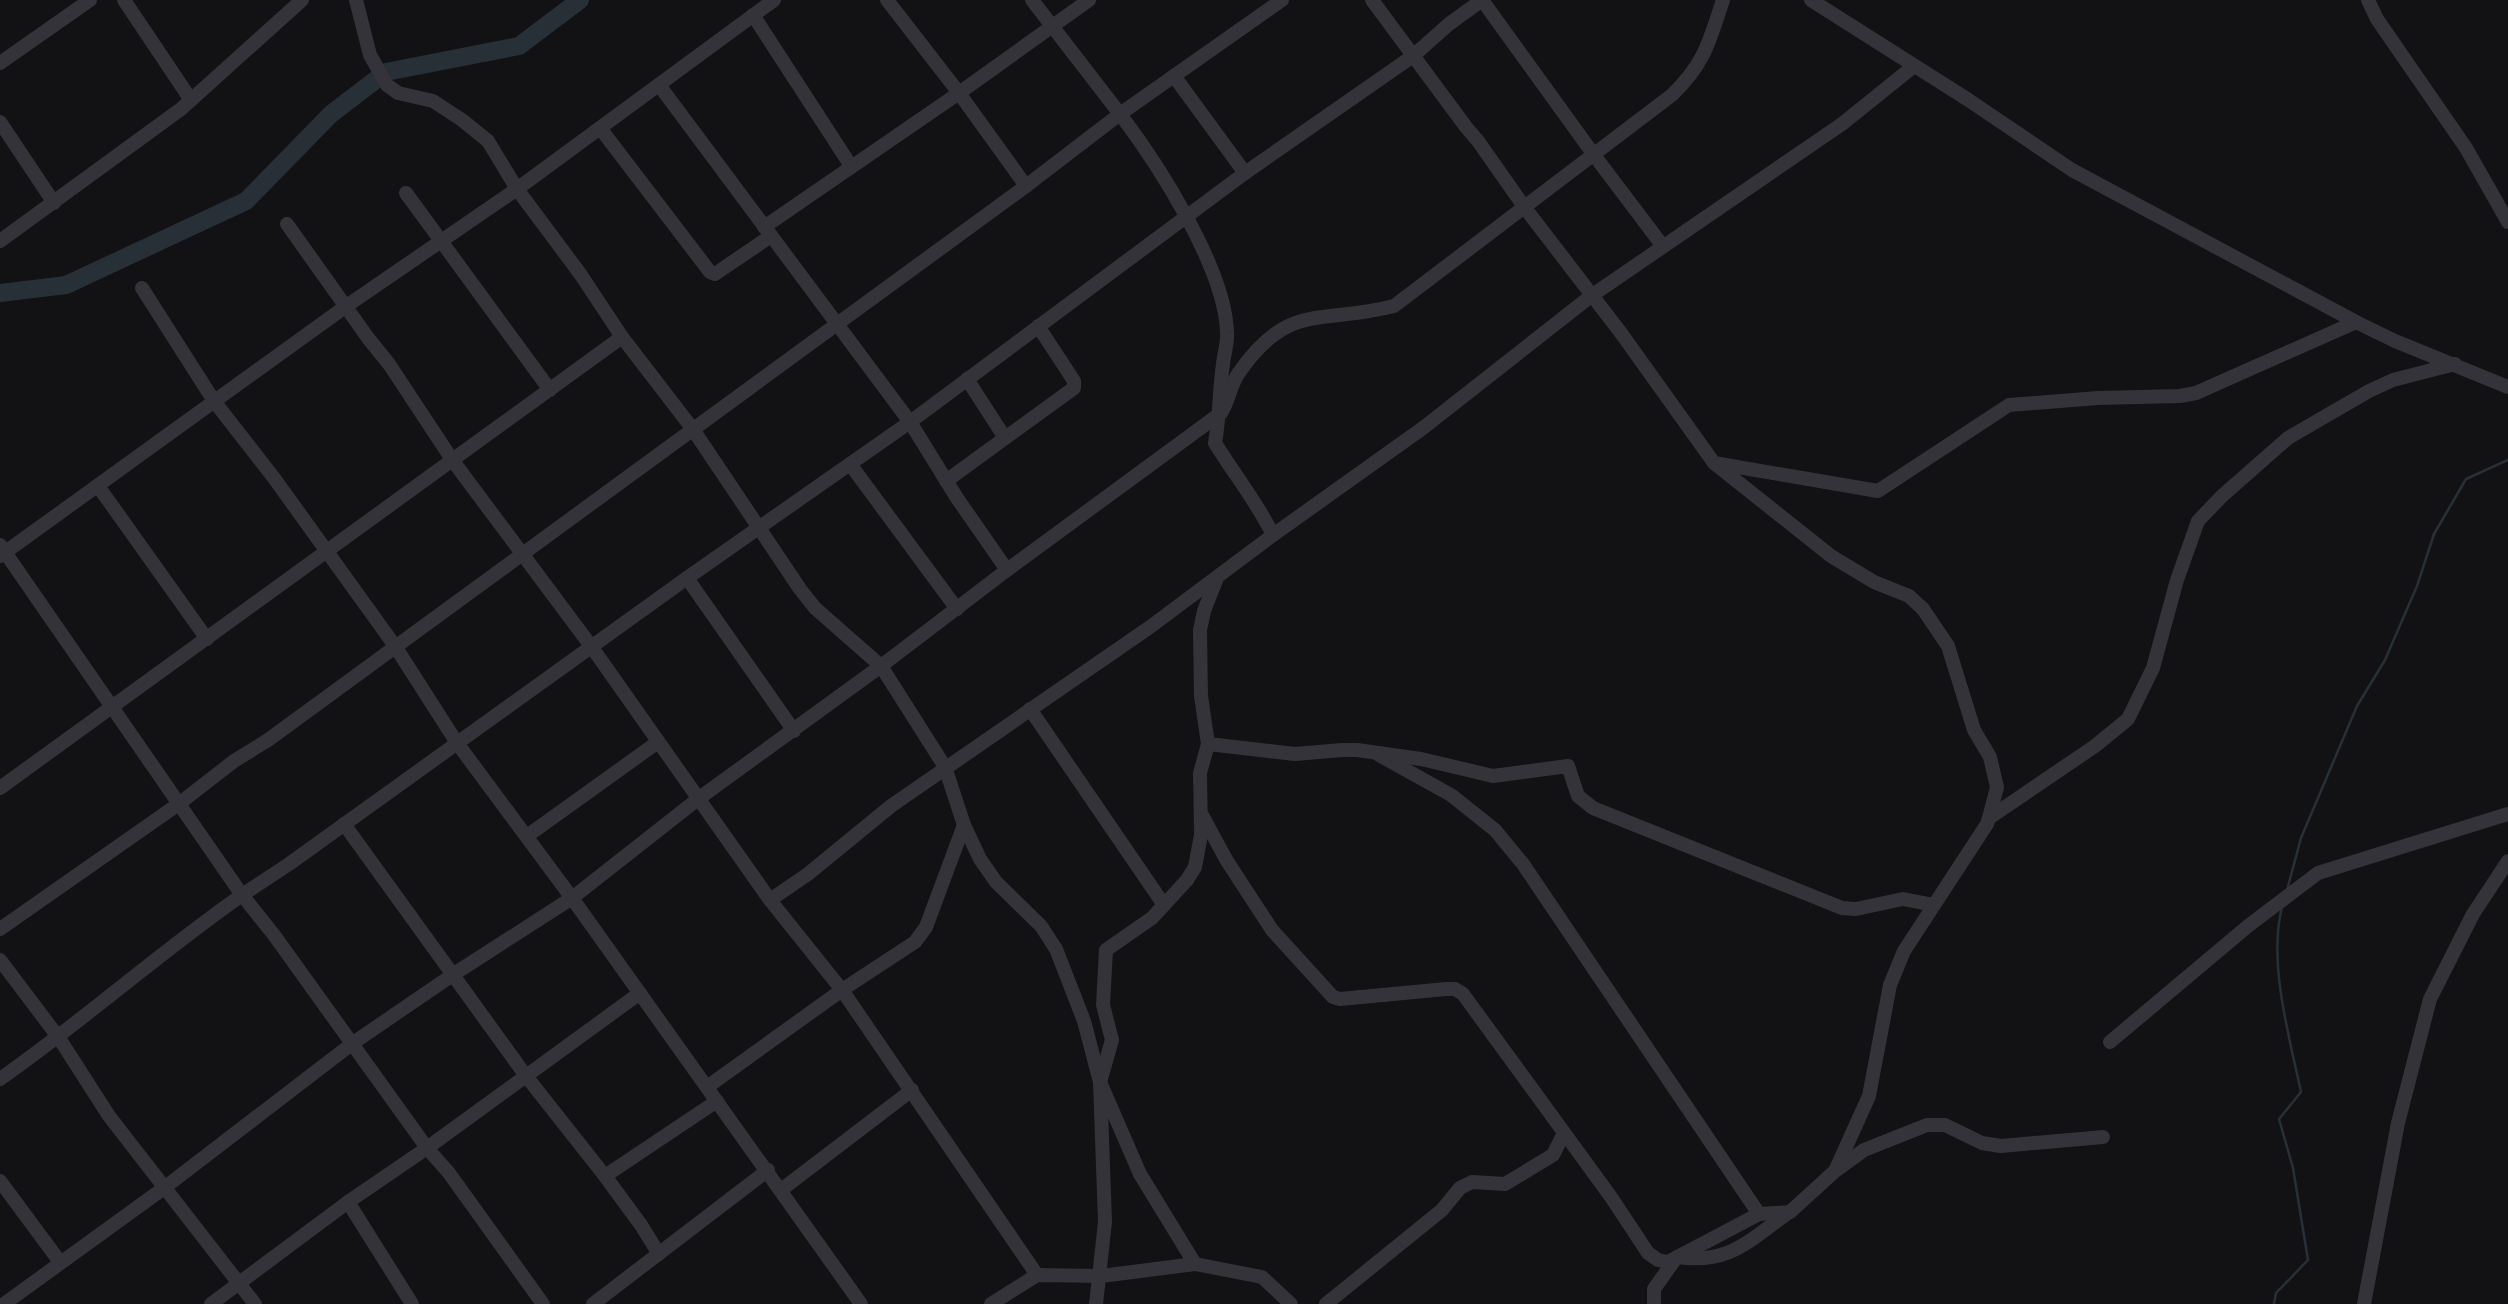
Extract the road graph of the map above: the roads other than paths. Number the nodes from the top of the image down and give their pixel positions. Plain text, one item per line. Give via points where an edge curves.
1 (90, 0) edge
2 (124, 0) edge
3 (302, 0) edge
4 (356, 0) edge
5 (774, 0) edge
6 (887, 0) edge
7 (1032, 0) edge
8 (1089, 0) edge
9 (1282, 0) edge
10 (1372, 0) edge
11 (1482, 0) edge
12 (1723, 0) edge
13 (1811, 0) edge
14 (2368, 0) edge
15 (753, 15) junction
16 (1052, 27) junction
17 (1413, 56) junction
18 (0, 63) edge
19 (1914, 66) junction
20 (1174, 76) junction
21 (659, 85) junction
22 (960, 93) junction
23 (191, 100) junction
24 (1120, 114) junction
25 (0, 122) edge
26 (600, 128) junction
27 (1594, 155) junction
28 (851, 166) junction
29 (1245, 173) junction
30 (1026, 186) junction
31 (517, 189) junction
32 (406, 193) dead end
33 (54, 203) junction
34 (1525, 208) junction
35 (1186, 215) junction
36 (2508, 222) edge
37 (287, 224) dead end
38 (768, 231) junction
39 (0, 241) edge
40 (440, 242) junction
41 (1662, 245) junction
42 (142, 288) dead end
43 (1591, 296) junction
44 (345, 307) junction
45 (2356, 322) junction
46 (836, 324) junction
47 (1038, 326) junction
48 (622, 337) junction
49 (2455, 363) junction
50 (967, 379) junction
51 (2508, 387) edge
52 (550, 390) junction
53 (214, 401) junction
54 (1221, 413) junction
55 (910, 422) junction
56 (692, 428) junction
57 (1005, 438) junction
58 (453, 460) junction
59 (1714, 463) junction
60 (850, 464) junction
61 (946, 481) junction
62 (98, 486) junction
63 (761, 527) junction
64 (1273, 535) junction
65 (2, 551) edge
66 (327, 552) junction
67 (523, 554) junction
68 (1007, 570) junction
69 (1217, 576) junction
70 (687, 578) junction
71 (957, 609) junction
72 (207, 639) junction
73 (395, 646) junction
74 (591, 646) junction
75 (881, 667) junction
76 (111, 708) junction
77 (1030, 709) junction
78 (794, 731) junction
79 (658, 742) junction
80 (457, 743) junction
81 (1208, 744) junction
82 (1376, 753) junction
83 (945, 767) junction
84 (0, 788) edge
85 (698, 799) junction
86 (180, 803) junction
87 (2508, 814) edge
88 (1202, 815) junction
89 (1989, 818) junction
90 (344, 824) junction
91 (964, 825) junction
92 (527, 836) junction
93 (2508, 861) edge
94 (242, 895) junction
95 (572, 898) junction
96 (770, 900) junction
97 (1164, 905) junction
98 (1934, 905) junction
99 (0, 929) edge
100 (0, 960) edge
101 (454, 974) junction
102 (842, 990) junction
103 (640, 993) junction
104 (59, 1038) junction
105 (2110, 1042) dead end
106 (353, 1044) junction
107 (526, 1076) junction
108 (0, 1079) edge
109 (1100, 1082) junction
110 (707, 1087) junction
111 (912, 1090) junction
112 (717, 1101) junction
113 (1564, 1133) junction
114 (2104, 1137) dead end
115 (426, 1148) junction
116 (768, 1170) junction
117 (1835, 1171) junction
118 (605, 1176) junction
119 (0, 1181) edge
120 (164, 1188) junction
121 (781, 1190) junction
122 (348, 1202) junction
123 (1790, 1212) junction
124 (1759, 1213) junction
125 (659, 1254) junction
126 (1677, 1257) junction
127 (60, 1262) junction
128 (1195, 1264) junction
129 (1037, 1275) junction
130 (1101, 1276) junction
131 (239, 1283) junction
132 (4, 1304) edge
133 (211, 1304) edge
134 (255, 1304) edge
135 (412, 1304) edge
136 (543, 1304) edge
137 (593, 1304) edge
138 (861, 1304) edge
139 (991, 1304) edge
140 (1096, 1304) edge
141 (1291, 1304) edge
142 (1326, 1304) edge
143 (1654, 1304) edge
144 (2364, 1304) edge

1 - 18 street
2 - 23 street
3 - 23 street
4 - 31 street via 370,55 387,85 398,93 433,101 462,120 488,141
5 - 15 street
6 - 22 street
7 - 16 street
8 - 16 street
9 - 20 street
10 - 17 street
11 - 17 street
11 - 27 street
12 - 27 street via 1706,51 1692,75
13 - 19 street
14 - 36 street via 2466,148
15 - 21 street
15 - 28 street
16 - 22 street
16 - 24 street
17 - 29 street
17 - 34 street
19 - 41 street via 1842,124
19 - 45 street via 2072,170
20 - 24 street
20 - 29 street
21 - 26 street
21 - 38 street
22 - 28 street
22 - 30 street
23 - 33 street
24 - 30 street
24 - 35 street
25 - 33 street
26 - 31 street
26 - 38 street via 710,272 715,274
27 - 34 street
27 - 41 street
28 - 38 street
29 - 35 street
30 - 46 street
31 - 40 street
31 - 48 street
32 - 40 street
33 - 39 street
34 - 43 street
34 - 54 street via 1394,306 1319,316 1280,328 1236,377
35 - 47 street
35 - 54 street via 1225,314
37 - 44 street
38 - 46 street
40 - 44 street
40 - 52 street
41 - 43 street
42 - 53 street
43 - 59 street
43 - 64 street via 1423,428
44 - 53 street
44 - 58 street via 389,363
45 - 49 street
45 - 59 street via 2196,393 2009,405 1878,491
46 - 55 street
46 - 56 street
47 - 50 street
47 - 57 street via 1074,381 1074,388
48 - 52 street
48 - 56 street
49 - 51 street
49 - 89 street via 2369,391 2288,438 2221,496 2198,521 2153,668 2127,719
50 - 55 street
50 - 57 street
52 - 58 street
53 - 62 street
53 - 66 street
54 - 64 street via 1214,443
54 - 68 street
55 - 60 street
55 - 61 street
56 - 63 street
56 - 67 street
57 - 61 street
58 - 66 street
58 - 67 street
59 - 89 street via 1831,556 1874,582 1909,596 1923,610 1948,646 1974,730 1990,757 1997,787
60 - 63 street
60 - 71 street
61 - 68 street
62 - 65 street
62 - 72 street
63 - 70 street
63 - 75 street via 815,608
64 - 69 street
65 - 76 street
66 - 72 street
66 - 73 street
67 - 73 street
67 - 74 street
68 - 71 street
69 - 77 street
69 - 81 street via 1200,630 1201,696
70 - 74 street
70 - 78 street
71 - 75 street
72 - 76 street
73 - 80 street
73 - 86 street
74 - 79 street
74 - 80 street
75 - 78 street
75 - 83 street
76 - 84 street
76 - 86 street
77 - 83 street
77 - 97 street
78 - 85 street
79 - 85 street
79 - 92 street
80 - 90 street
80 - 92 street
81 - 82 street via 1295,754
81 - 88 street via 1200,773
82 - 98 street via 1493,776 1568,766 1578,796 1593,808 1842,908 1903,899
82 - 124 street via 1451,795 1495,830 1523,864
83 - 91 street
83 - 96 street
85 - 95 street
85 - 96 street
86 - 94 street
86 - 99 street
87 - 105 street via 2318,873
88 - 97 street via 1195,867
88 - 113 street via 1272,930 1326,992 1340,999 1455,989
89 - 98 street
90 - 94 street
90 - 101 street
91 - 102 street via 926,927 915,942
91 - 109 street via 996,882 1041,926 1056,949 1084,1021
92 - 95 street
93 - 144 street via 2473,914 2430,999 2398,1123
94 - 104 street
94 - 106 street
95 - 101 street
95 - 103 street
96 - 102 street
97 - 109 street via 1106,950 1103,1005 1112,1040
98 - 117 street via 1904,951 1889,985 1869,1096
100 - 104 street
101 - 106 street
101 - 107 street
102 - 110 street
102 - 111 street
103 - 107 street
103 - 110 street
104 - 108 street
104 - 120 street via 109,1116
106 - 115 street
106 - 120 street
107 - 115 street
107 - 118 street
109 - 128 street via 1140,1174
109 - 130 street via 1105,1196
110 - 112 street
111 - 121 street
111 - 129 street
112 - 116 street
112 - 118 street
113 - 126 street via 1648,1253 1668,1262
113 - 142 street via 1553,1154 1505,1184 1472,1182 1460,1188 1442,1210
114 - 117 street via 2001,1146 1982,1143 1945,1125 1927,1125 1864,1150
115 - 122 street
115 - 136 street
116 - 121 street
116 - 125 street
117 - 123 street
118 - 125 street
119 - 127 street
120 - 127 street
120 - 131 street
121 - 138 street
122 - 131 street
122 - 135 street
123 - 124 street
123 - 126 street via 1732,1253 1700,1260
124 - 126 street
125 - 137 street
126 - 143 street via 1654,1289
127 - 132 street
128 - 130 street
128 - 141 street via 1262,1277
129 - 130 street
129 - 139 street
130 - 140 street
131 - 133 street
131 - 134 street

